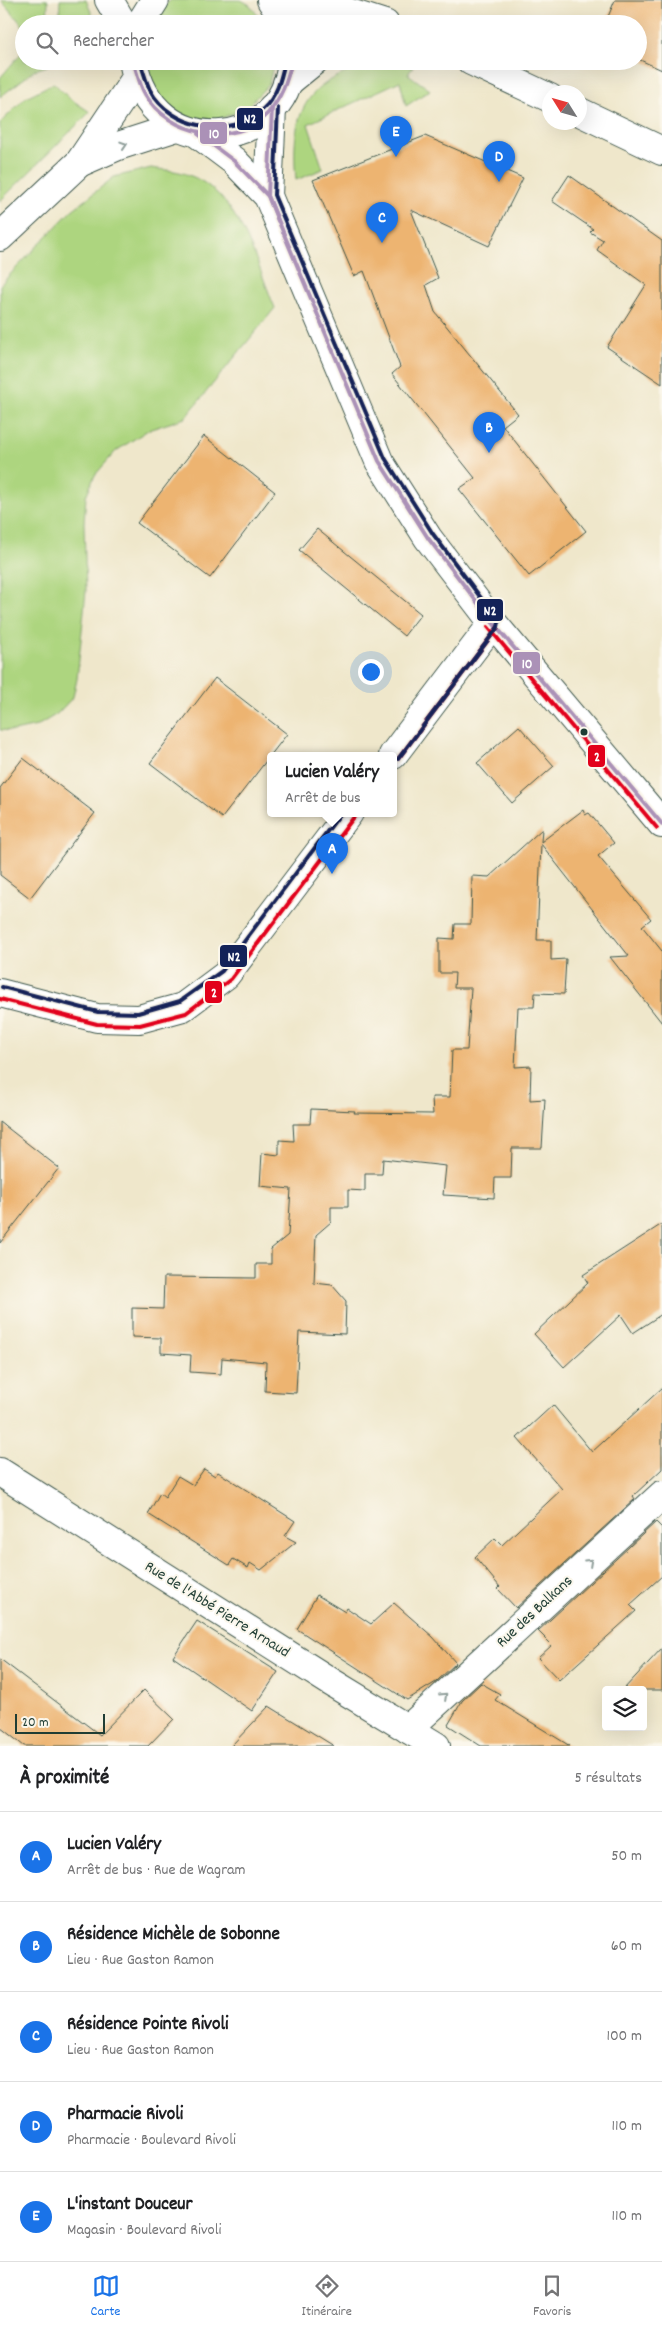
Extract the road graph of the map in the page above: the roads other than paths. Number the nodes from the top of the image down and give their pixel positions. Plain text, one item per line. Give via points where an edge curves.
1 (109, 0) edge
2 (155, 0) edge
3 (278, 11) edge
4 (118, 15) edge
5 (146, 15) edge
6 (357, 15) edge
7 (134, 70) edge
8 (490, 70) edge
9 (290, 72) edge
10 (542, 94) edge
11 (272, 108) junction
12 (587, 115) edge
13 (188, 131) junction
14 (662, 151) edge
15 (79, 163) junction
16 (268, 196) junction
17 (0, 237) edge
18 (493, 623) junction
19 (395, 752) edge
20 (346, 817) edge
21 (662, 824) edge
22 (0, 992) edge
23 (0, 1472) edge
24 (662, 1495) edge
25 (408, 1729) junction
26 (436, 1746) edge

1 - 4 street
2 - 5 street
3 - 6 street via 328,6
7 - 13 street via 145,98 159,115
7 - 15 street
8 - 10 street
9 - 11 street
11 - 13 street via 251,125 226,134
11 - 16 street
12 - 14 street
15 -> 13 street via 118,146
13 - 16 street via 234,161
15 - 17 street
16 - 18 street via 379,461 428,538
18 - 19 street
18 - 21 street
20 - 22 street via 226,975 183,1007 139,1019 97,1018
23 - 25 street, Rue de l'Abbé Pierre Arnaud
25 -> 24 street, Rue des Balkans
25 - 26 street, Rue de l'Abbé Pierre Arnaud

